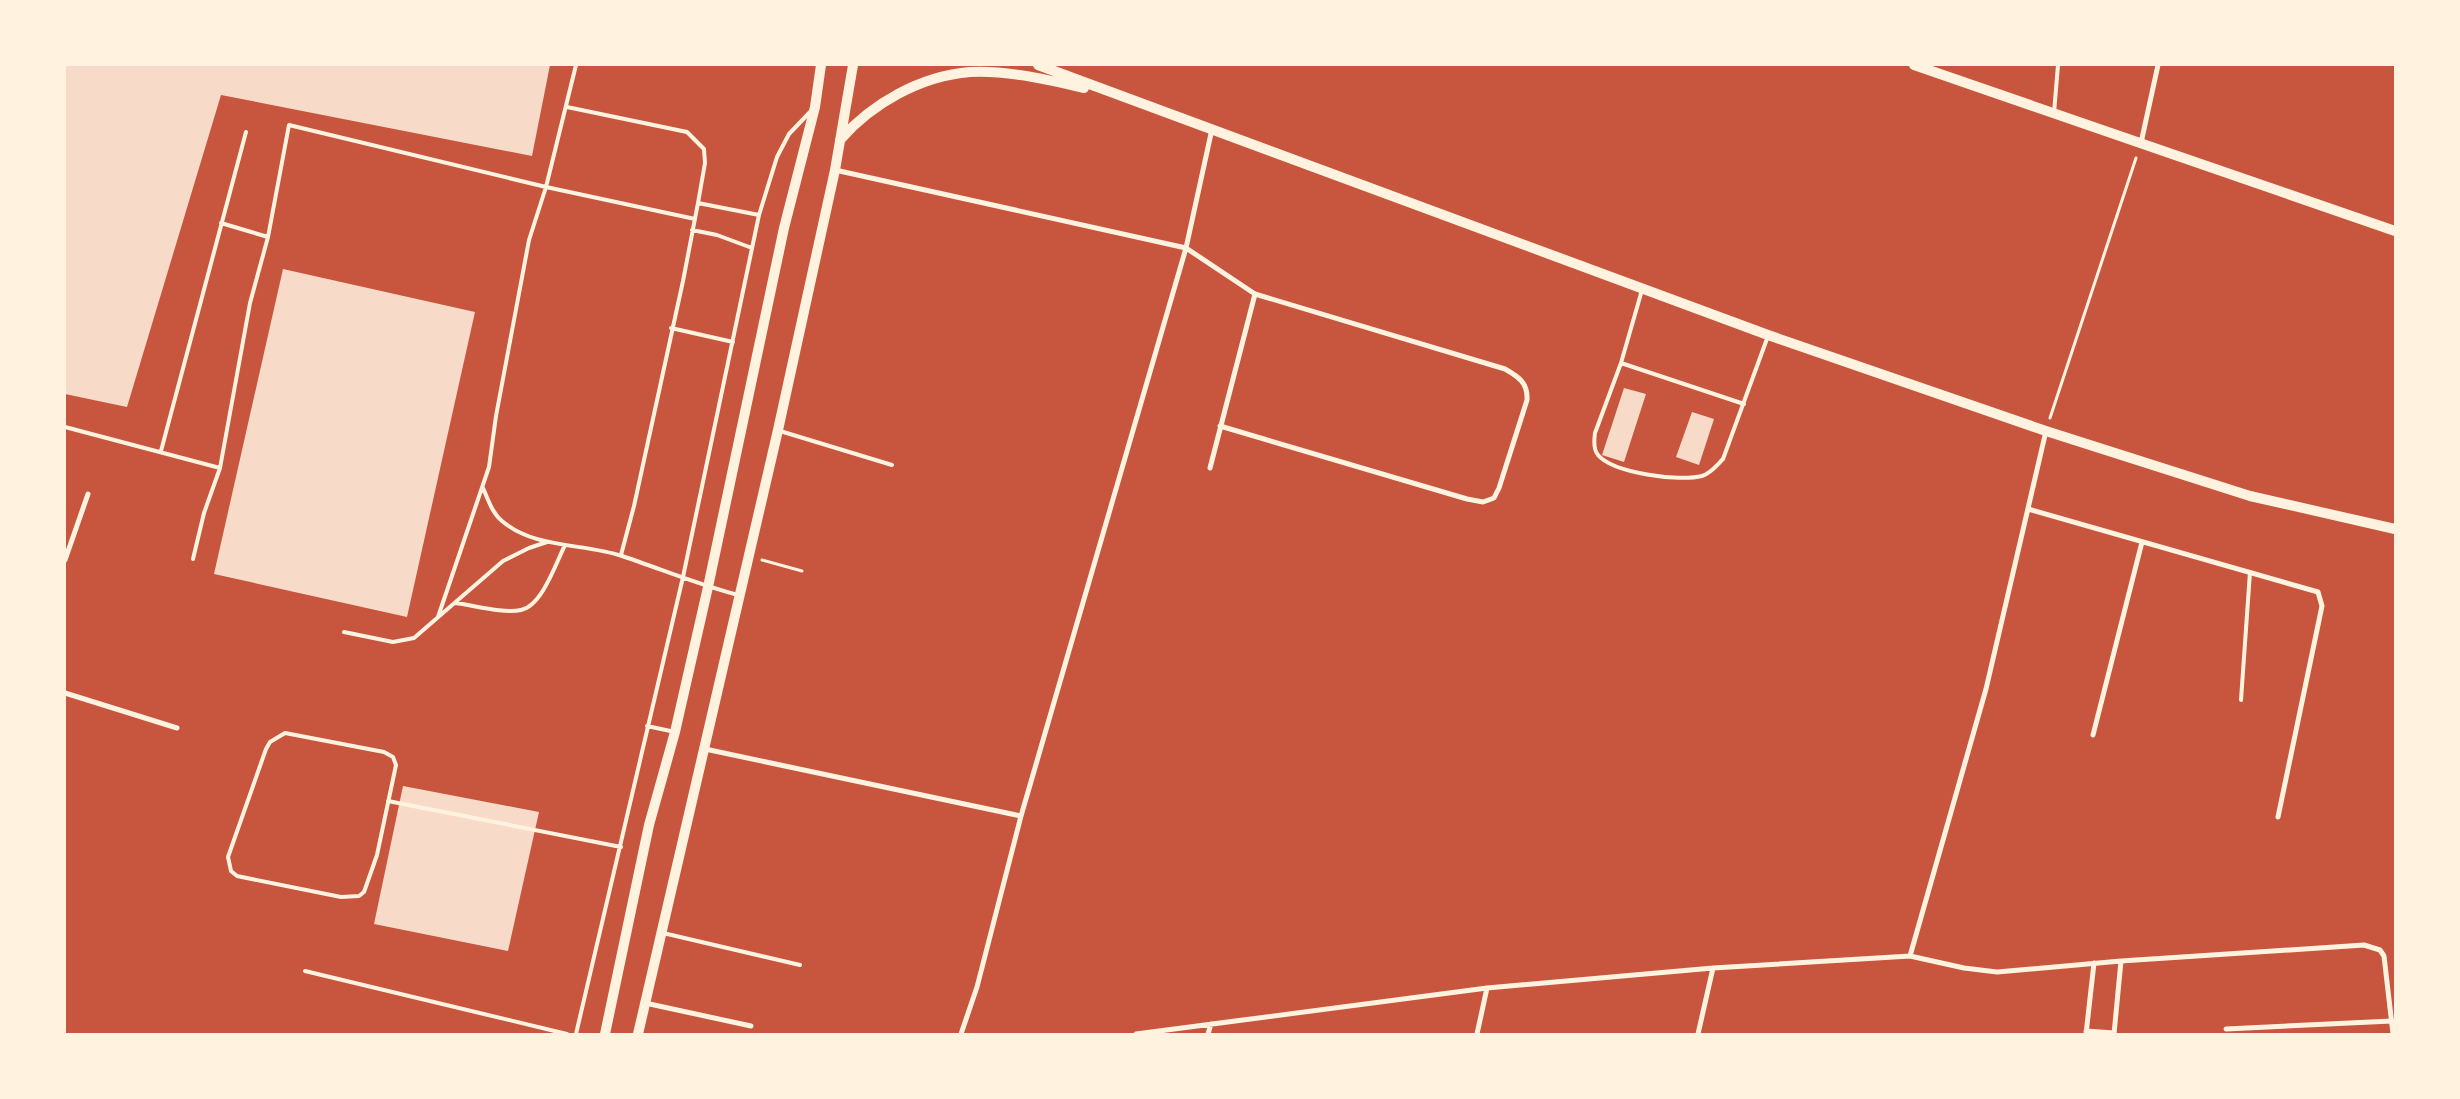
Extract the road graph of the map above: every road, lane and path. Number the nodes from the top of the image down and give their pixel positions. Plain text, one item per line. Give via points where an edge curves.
1 (576, 65) edge
2 (821, 65) edge
3 (853, 65) edge
4 (1038, 65) edge
5 (2058, 65) edge
6 (2158, 65) edge
7 (1919, 66) edge
8 (1115, 95) junction
9 (566, 107) junction
10 (815, 107) junction
11 (2054, 113) junction
12 (1212, 129) junction
13 (246, 132) dead end
14 (839, 140) junction
15 (2141, 143) junction
16 (835, 170) junction
17 (546, 187) junction
18 (698, 203) junction
19 (759, 215) junction
20 (695, 219) junction
21 (221, 223) junction
22 (692, 230) junction
23 (2395, 231) edge
24 (268, 237) junction
25 (752, 248) junction
26 (1186, 248) junction
27 (1643, 288) junction
28 (1255, 294) junction
29 (671, 328) junction
30 (1768, 335) junction
31 (732, 342) junction
32 (1621, 363) junction
33 (1744, 404) junction
34 (1220, 426) junction
35 (65, 427) edge
36 (778, 430) junction
37 (2046, 430) junction
38 (161, 451) junction
39 (892, 465) dead end
40 (220, 468) junction
41 (1210, 468) dead end
42 (483, 488) junction
43 (88, 494) dead end
44 (2028, 509) junction
45 (2395, 530) edge
46 (547, 542) junction
47 (2142, 542) junction
48 (565, 544) junction
49 (621, 555) junction
50 (749, 556) junction
51 (192, 559) dead end
52 (65, 560) edge
53 (802, 571) dead end
54 (2250, 572) junction
55 (684, 577) junction
56 (708, 587) junction
57 (739, 596) junction
58 (455, 603) junction
59 (438, 617) junction
60 (344, 632) dead end
61 (65, 693) edge
62 (2241, 700) dead end
63 (648, 726) junction
64 (177, 728) dead end
65 (675, 732) junction
66 (2093, 735) dead end
67 (705, 749) junction
68 (388, 801) junction
69 (1021, 816) junction
70 (2278, 817) dead end
71 (621, 847) junction
72 (663, 933) junction
73 (1910, 956) junction
74 (2121, 961) junction
75 (2094, 963) junction
76 (800, 965) dead end
77 (1713, 968) junction
78 (305, 971) dead end
79 (1486, 988) junction
80 (644, 1003) junction
81 (2392, 1021) junction
82 (1211, 1024) junction
83 (751, 1026) dead end
84 (2226, 1029) dead end
85 (2086, 1032) edge
86 (2114, 1033) edge
87 (567, 1034) edge
88 (576, 1034) edge
89 (605, 1034) edge
90 (638, 1034) edge
91 (961, 1034) edge
92 (1136, 1034) edge
93 (1208, 1034) edge
94 (1477, 1034) edge
95 (1698, 1034) edge
96 (2393, 1034) edge

1 - 9 lane
2 - 10 main road
3 - 14 main road
4 - 8 main road
5 - 11 lane
6 - 15 street
7 - 11 main road
8 - 12 main road
8 - 14 main road via 1021,76 970,72 932,81 890,98
9 - 17 lane
9 - 18 lane via 687,132 704,149 705,163
10 - 19 lane via 785,141
10 - 56 main road via 784,228
11 - 15 main road
12 - 26 street
12 - 27 main road
13 - 21 lane
14 - 16 main road
15 - 23 main road
15 - 37 path
16 - 26 street
16 - 36 main road
17 - 20 lane
17 - 24 lane via 289,125
17 - 42 lane via 527,249
18 - 19 lane
18 - 20 lane
19 - 25 lane
20 - 22 lane
21 - 24 lane
21 - 38 lane
22 - 25 lane
22 - 29 lane
24 - 40 lane via 250,303
25 - 31 lane
26 - 28 street
26 - 69 street
27 - 30 main road
27 - 32 lane
28 - 34 street
28 - 34 street via 1505,369 1524,381 1528,390 1526,400 1494,498 1482,502
29 - 31 lane
29 - 49 lane
30 - 33 lane
30 - 37 main road
31 - 55 lane
32 - 33 lane
32 - 33 lane via 1594,442 1596,453 1605,461 1657,478 1703,476 1723,459
34 - 41 street
35 - 38 lane
36 - 39 lane
36 - 50 main road
37 - 44 street
37 - 45 main road via 2250,496
38 - 40 lane
40 - 51 lane
42 - 46 lane via 502,522
42 - 59 lane
43 - 52 street
44 - 47 street
44 - 73 street via 1986,689
46 - 48 lane
46 - 58 lane via 503,562
47 - 54 street
47 - 66 street
48 - 49 lane
48 - 58 lane via 542,593 533,604 522,610
49 - 55 lane
50 - 53 path
50 - 57 main road
54 - 62 lane
54 - 70 street via 2318,592 2322,606
55 - 56 lane
55 - 63 lane
56 - 57 lane
56 - 65 main road
57 - 67 main road
58 - 59 lane
59 - 60 lane via 414,638 403,641
61 - 64 street
63 - 65 lane
63 - 71 lane
65 - 89 main road via 649,826
67 - 69 street
67 - 72 main road
68 - 68 lane via 396,765 393,757 384,752 294,735 278,736 266,749 228,857 231,872 252,880 341,897 359,896 364,892 377,855
68 - 71 lane
69 - 91 street via 977,986
71 - 88 lane
72 - 76 lane
72 - 80 main road
73 - 75 street via 1997,972
73 - 77 street
74 - 75 street
74 - 81 street via 2364,945 2380,950 2387,965
74 - 86 street
75 - 85 street
77 - 79 street
77 - 95 street
78 - 87 lane
79 - 82 street
79 - 94 street
80 - 83 street
80 - 90 main road
81 - 84 street
81 - 96 street
82 - 92 street
82 - 93 street
85 - 86 street

